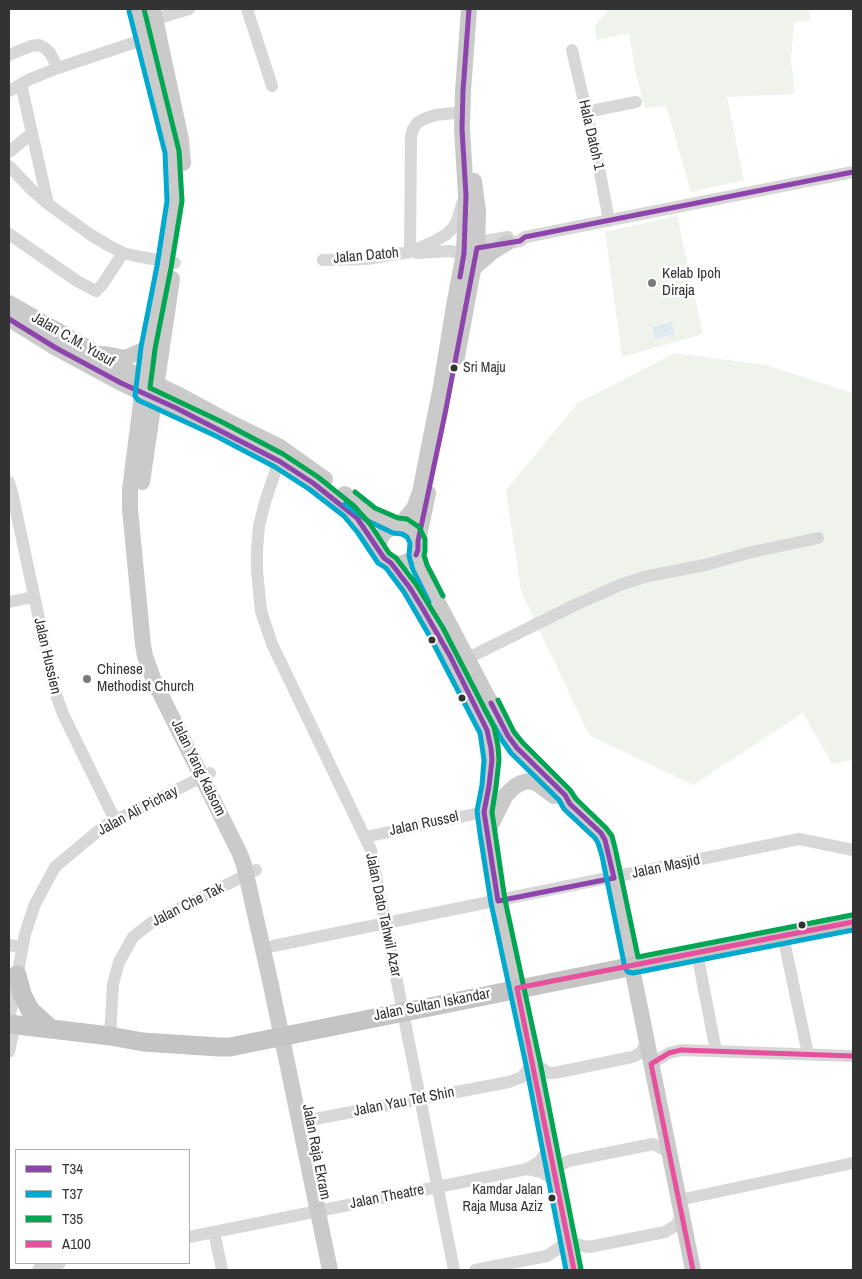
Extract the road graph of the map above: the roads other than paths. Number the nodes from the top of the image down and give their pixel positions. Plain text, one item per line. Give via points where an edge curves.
1 (189, 9) edge
2 (247, 9) edge
3 (469, 9) edge
4 (148, 22) edge
5 (572, 50) dead end
6 (9, 55) edge
7 (58, 68) junction
8 (21, 84) junction
9 (272, 86) dead end
10 (9, 91) edge
11 (636, 102) dead end
12 (464, 112) junction
13 (586, 112) junction
14 (32, 133) junction
15 (9, 152) edge
16 (9, 166) edge
17 (853, 172) edge
18 (471, 197) junction
19 (48, 204) junction
20 (609, 221) junction
21 (9, 234) edge
22 (482, 245) junction
23 (410, 252) junction
24 (123, 253) junction
25 (323, 260) dead end
26 (170, 263) junction
27 (474, 267) junction
28 (9, 303) edge
29 (10, 322) edge
30 (148, 348) junction
31 (88, 349) junction
32 (150, 389) junction
33 (279, 461) junction
34 (430, 466) junction
35 (9, 482) edge
36 (398, 526) junction
37 (818, 538) dead end
38 (417, 548) junction
39 (386, 558) junction
40 (34, 597) junction
41 (9, 602) edge
42 (468, 658) junction
43 (206, 775) junction
44 (570, 804) junction
45 (484, 812) junction
46 (115, 820) junction
47 (487, 833) junction
48 (365, 837) junction
49 (853, 850) edge
50 (252, 872) junction
51 (614, 878) junction
52 (498, 901) junction
53 (853, 922) edge
54 (386, 924) junction
55 (782, 936) junction
56 (9, 945) edge
57 (273, 946) junction
58 (22, 947) junction
59 (697, 953) junction
60 (632, 966) junction
61 (17, 975) junction
62 (517, 988) junction
63 (402, 1011) junction
64 (11, 1023) edge
65 (52, 1029) junction
66 (286, 1035) junction
67 (110, 1036) junction
68 (646, 1041) junction
69 (716, 1051) junction
70 (9, 1052) edge
71 (808, 1054) junction
72 (853, 1056) edge
73 (533, 1063) junction
74 (651, 1064) junction
75 (510, 1082) junction
76 (539, 1095) junction
77 (420, 1099) junction
78 (305, 1121) junction
79 (550, 1147) junction
80 (669, 1153) junction
81 (853, 1163) edge
82 (527, 1169) junction
83 (555, 1176) junction
84 (437, 1187) junction
85 (680, 1208) junction
86 (323, 1210) junction
87 (214, 1232) junction
88 (190, 1237) edge
89 (568, 1239) junction
90 (547, 1256) junction
91 (56, 1264) edge
92 (39, 1268) edge
93 (222, 1270) edge
94 (330, 1270) edge
95 (339, 1270) edge
96 (454, 1270) edge
97 (475, 1270) edge
98 (574, 1270) edge
99 (692, 1270) edge

1 - 4 street
2 - 9 street
3 - 12 main road
4 - 7 street
4 - 26 main road via 172,152 175,201
5 - 13 street, Hala Datoh 1
6 - 7 street via 39,45 50,53
7 - 8 street
8 - 10 street
8 - 14 street
11 - 13 street
12 - 18 main road via 462,129
12 - 23 street via 424,118 413,129
13 - 20 street, Hala Datoh 1
14 - 15 street
14 - 19 street
16 - 19 street
17 - 20 street, Jalan Datoh
18 - 22 main road
18 - 22 main road via 485,231
18 - 23 street, Jalan Datoh via 447,234
19 - 24 street
20 - 22 street, Jalan Datoh
21 - 24 street via 96,291
22 - 23 street, Jalan Datoh via 450,251
22 - 27 main road
22 - 27 main road via 492,252
22 - 34 main road via 456,295
23 - 25 street, Jalan Datoh via 367,259
24 - 26 street
26 - 30 main road
26 - 32 main road
27 - 34 main road
28 - 31 main road, Jalan C.M. Yusuf
29 - 32 main road, Jalan C.M. Yusuf via 121,383
30 - 31 main road via 125,358
30 - 32 main road
31 - 32 main road, Jalan C.M. Yusuf
32 - 33 main road, Jalan C.M. Yusuf
32 - 36 main road, Jalan C.M. Yusuf via 280,447 370,514
32 - 43 main road, Jalan Yang Kalsom via 141,489 143,645 154,681
33 - 39 main road, Jalan C.M. Yusuf via 349,511
33 - 48 street, Jalan Dato Tahwil Azar via 258,526 257,571 261,611 272,644
34 - 36 main road via 418,500
34 - 38 main road
35 - 40 street, Jalan Hussien
36 - 38 main road via 413,532
36 - 39 main road via 384,532 380,539 379,546
37 - 42 street via 620,584
38 - 39 main road via 402,564
38 - 42 main road via 426,580
39 - 45 main road, Jalan C.M. Yusuf via 410,588 436,631 487,730 492,760
40 - 41 street
40 - 46 street, Jalan Hussien via 47,663 66,722
42 - 44 main road via 508,736
43 - 46 street, Jalan Ali Pichay
43 - 50 main road, Jalan Yang Kalsom via 252,858
44 - 47 main road via 538,784 530,781 521,783 506,795
44 - 51 main road via 601,833
45 - 47 main road, Jalan C.M. Yusuf
45 - 48 street, Jalan Russel
46 - 58 street, Jalan Ali Pichay via 56,867 35,904
47 - 52 main road, Jalan C.M. Yusuf
48 - 54 street, Jalan Dato Tahwil Azar via 371,850
49 - 51 street, Jalan Masjid via 799,839
50 - 57 main road, Jalan Yang Kalsom via 260,882
50 - 66 main road, Jalan Yang Kalsom
50 - 67 street, Jalan Che Tak via 152,922 133,937 112,984
51 - 52 street, Jalan Masjid
51 - 60 main road
52 - 54 street, Jalan Masjid
52 - 62 main road, Jalan C.M. Yusuf
53 - 55 highway, Jalan Sultan Iskandar
54 - 57 street, Jalan Masjid
54 - 63 street, Jalan Dato Tahwil Azar
55 - 59 highway, Jalan Sultan Iskandar
55 - 71 street
56 - 58 street
57 - 66 main road, Jalan Yang Kalsom
58 - 61 street, Jalan Ali Pichay
59 - 60 highway, Jalan Sultan Iskandar
59 - 69 street
60 - 62 highway, Jalan Sultan Iskandar
60 - 68 main road
61 - 64 street, Jalan Ali Pichay
61 - 65 highway via 30,1010
62 - 63 highway, Jalan Sultan Iskandar
62 - 73 main road, Jalan C.M. Yusuf
63 - 66 highway, Jalan Sultan Iskandar
63 - 77 street, Jalan Dato Tahwil Azar
64 - 65 highway, Jalan Sultan Iskandar
64 - 70 street, Jalan Ali Pichay
65 - 67 highway, Jalan Sultan Iskandar
66 - 67 highway, Jalan Sultan Iskandar via 219,1047 143,1042
66 - 78 main road, Jalan Raja Ekram
68 - 73 street via 641,1052 632,1058 549,1073
68 - 74 main road
69 - 71 street
69 - 74 street via 676,1050
71 - 72 street
73 - 75 street, Jalan Yau Tet Shin via 522,1077
73 - 76 main road, Jalan C.M. Yusuf
74 - 80 main road
75 - 76 street via 523,1084
75 - 77 street, Jalan Yau Tet Shin
76 - 79 main road, Jalan C.M. Yusuf
77 - 78 street, Jalan Yau Tet Shin
77 - 84 street, Jalan Dato Tahwil Azar
78 - 86 main road, Jalan Raja Ekram
79 - 82 street, Jalan Theatre via 540,1161
79 - 83 main road, Jalan C.M. Yusuf
80 - 83 street via 653,1144 568,1161
80 - 85 main road
81 - 85 street
82 - 83 street
82 - 84 street, Jalan Theatre
83 - 89 main road
84 - 86 street, Jalan Theatre
84 - 96 street, Jalan Dato Tahwil Azar
85 - 89 street via 676,1225 664,1232 589,1247
85 - 99 main road
86 - 87 street, Jalan Theatre
86 - 94 main road, Jalan Raja Ekram
86 - 95 main road, Jalan Raja Ekram
87 - 88 street, Jalan Theatre
87 - 93 street
89 - 90 street
89 - 98 main road
90 - 97 street
90 - 98 street via 563,1261
91 - 92 street

